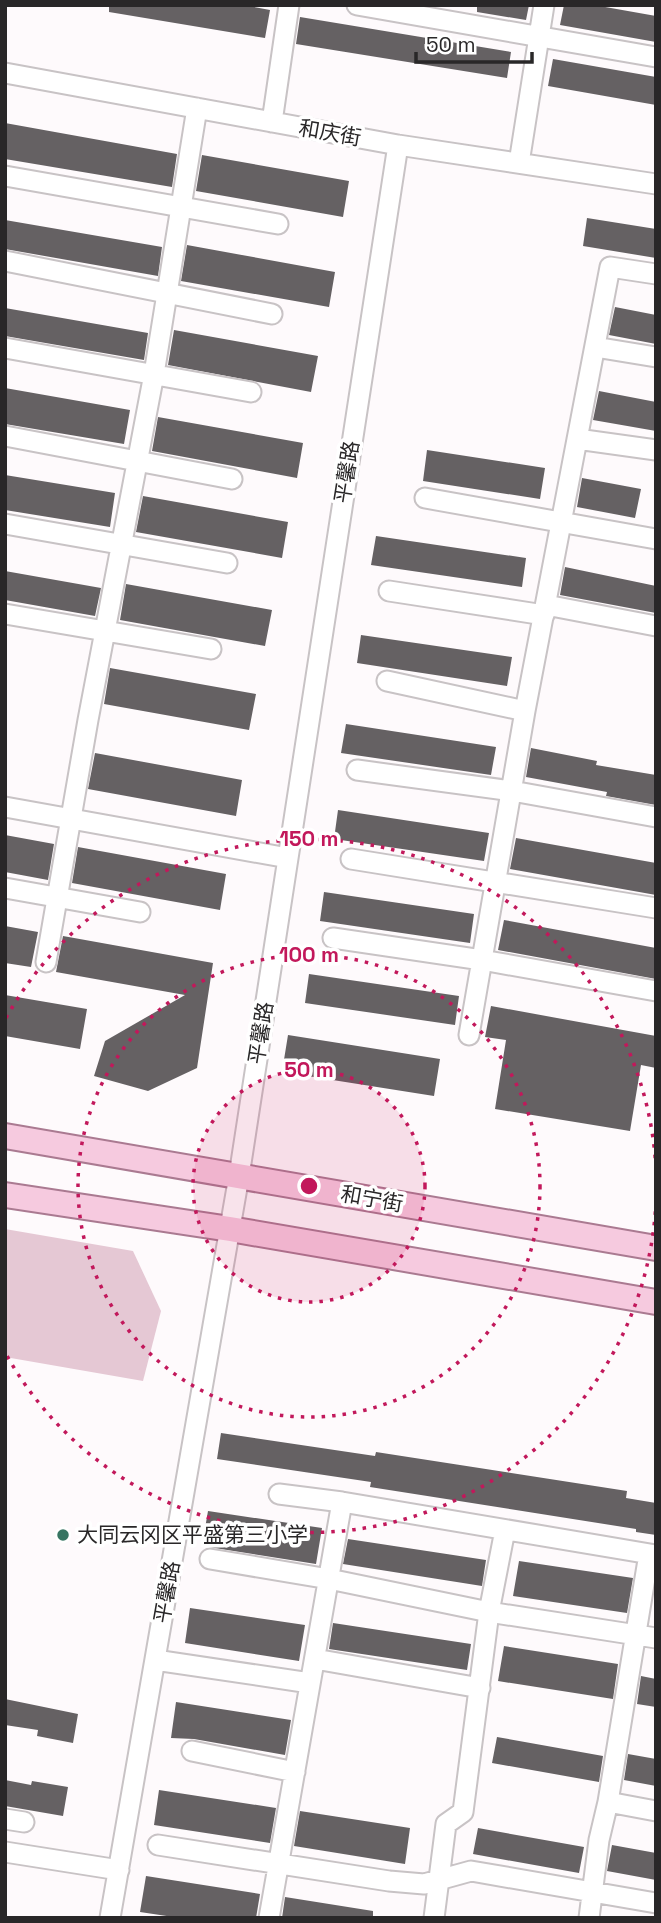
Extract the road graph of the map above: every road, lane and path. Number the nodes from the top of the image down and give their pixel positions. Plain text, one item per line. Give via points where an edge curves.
1 (289, 5) edge
2 (356, 5) edge
3 (544, 5) edge
4 (539, 38) junction
5 (656, 57) edge
6 (5, 73) edge
7 (197, 108) junction
8 (272, 122) junction
9 (398, 145) junction
10 (519, 163) junction
11 (5, 176) edge
12 (656, 184) edge
13 (181, 206) junction
14 (278, 224) dead end
15 (5, 261) edge
16 (656, 274) edge
17 (167, 293) junction
18 (272, 314) dead end
19 (5, 348) edge
20 (595, 348) junction
21 (656, 357) edge
22 (154, 373) junction
23 (251, 392) dead end
24 (5, 436) edge
25 (577, 439) junction
26 (656, 450) edge
27 (136, 461) junction
28 (232, 479) dead end
29 (425, 498) dead end
30 (562, 520) junction
31 (5, 524) edge
32 (656, 539) edge
33 (121, 544) junction
34 (227, 563) dead end
35 (389, 592) dead end
36 (545, 610) junction
37 (5, 614) edge
38 (656, 626) edge
39 (105, 630) junction
40 (211, 649) dead end
41 (387, 681) dead end
42 (525, 711) junction
43 (358, 770) dead end
44 (512, 791) junction
45 (5, 807) edge
46 (656, 817) edge
47 (71, 819) junction
48 (288, 858) junction
49 (351, 859) dead end
50 (496, 881) junction
51 (5, 888) edge
52 (57, 897) junction
53 (656, 908) edge
54 (140, 912) dead end
55 (333, 938) dead end
56 (482, 960) junction
57 (46, 962) dead end
58 (656, 991) edge
59 (469, 1035) dead end
60 (5, 1136) edge
61 (239, 1176) junction
62 (5, 1195) edge
63 (230, 1229) junction
64 (656, 1248) edge
65 (656, 1302) edge
66 (279, 1494) dead end
67 (342, 1502) junction
68 (505, 1530) junction
69 (652, 1555) edge
70 (210, 1559) dead end
71 (329, 1579) junction
72 (489, 1612) junction
73 (636, 1635) junction
74 (656, 1638) edge
75 (314, 1659) junction
76 (155, 1660) junction
77 (310, 1683) junction
78 (480, 1688) junction
79 (192, 1751) dead end
80 (295, 1772) junction
81 (608, 1802) junction
82 (656, 1811) edge
83 (158, 1845) dead end
84 (5, 1852) edge
85 (279, 1864) junction
86 (119, 1870) junction
87 (440, 1880) junction
88 (593, 1892) junction
89 (656, 1903) edge
90 (110, 1918) edge
91 (269, 1918) edge
92 (434, 1918) edge
93 (589, 1918) edge

1 - 8 street
2 - 4 street
3 - 4 street
4 - 5 street
4 - 10 street
6 - 7 street, 和庆街
7 - 8 street, 和庆街
7 - 13 street
8 - 9 street, 和庆街
9 - 10 street, 和庆街
9 - 48 street, 平馨路
10 - 12 street, 和庆街
11 - 13 street
13 - 14 street
13 - 17 street
15 - 17 street
16 - 20 street via 610,267
17 - 18 street
17 - 22 street
19 - 22 street
20 - 21 street
20 - 25 street
22 - 23 street
22 - 27 street
24 - 27 street
25 - 26 street
25 - 30 street
27 - 28 street
27 - 33 street
29 - 30 street
30 - 32 street
30 - 36 street
31 - 33 street
33 - 34 street
33 - 39 street
35 - 36 street
36 - 38 street
36 - 42 street
37 - 39 street
39 - 40 street
39 - 47 street
41 - 42 street
42 - 44 street
43 - 44 street
44 - 46 street
44 - 50 street
45 - 47 street
47 - 48 street
47 - 52 street
48 - 61 street, 平馨路
49 - 50 street
50 - 53 street
50 - 56 street
51 - 52 street
52 - 54 street
52 - 57 street
55 - 56 street
56 - 58 street
56 - 59 street
60 - 61 main road, 和宁街
61 - 63 street, 平馨路
61 - 64 main road, 和宁街
62 - 63 main road
63 - 65 main road
63 - 76 street, 平馨路
66 - 67 street
67 - 68 street
67 - 71 street
68 - 69 street
68 - 72 street
69 - 73 street
70 - 71 street
71 - 72 street
71 - 75 street
72 - 73 street
72 - 78 street
73 - 74 street
73 - 81 street
75 - 77 street
75 - 78 street
76 - 77 street
76 - 86 street, 平馨路
77 - 80 street
78 - 87 street via 463,1812 446,1824
79 - 80 street
80 - 85 street
81 - 82 street
81 - 88 street
83 - 85 street
84 - 86 street
85 - 87 street via 401,1882
85 - 91 street
86 - 90 street, 平馨路
87 - 88 street via 471,1871
87 - 92 street
88 - 89 street
88 - 93 street

